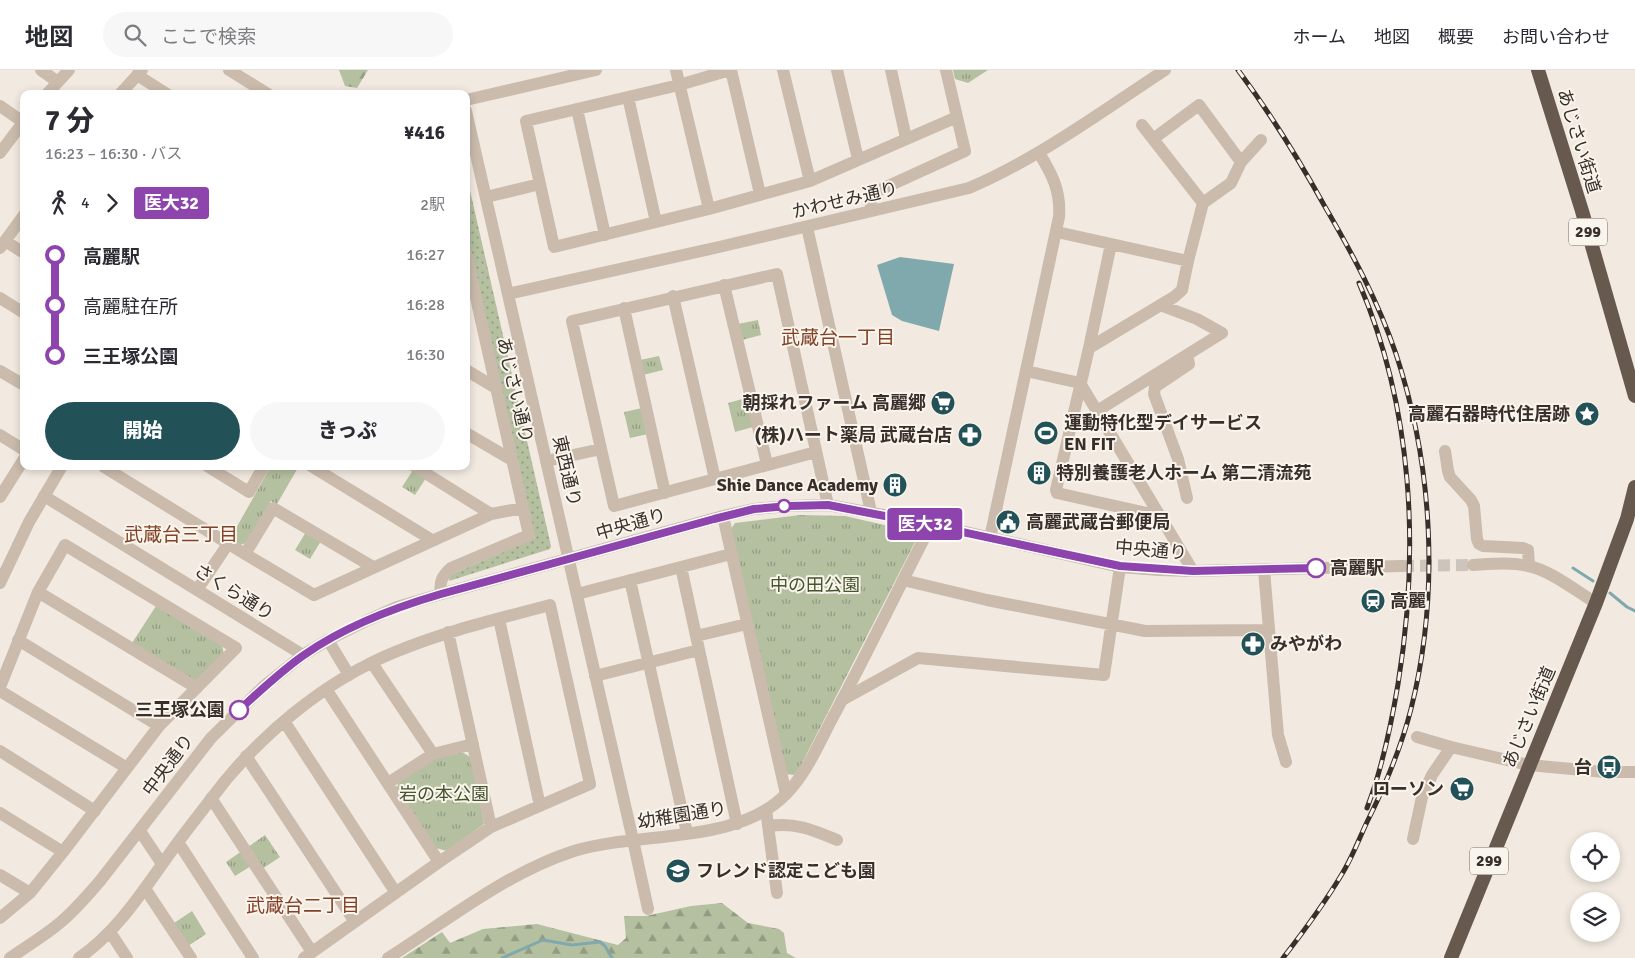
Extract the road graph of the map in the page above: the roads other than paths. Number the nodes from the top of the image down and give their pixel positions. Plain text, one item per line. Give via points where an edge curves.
1 (41, 70) edge
2 (68, 70) edge
3 (229, 70) edge
4 (596, 70) edge
5 (676, 70) edge
6 (731, 70) edge
7 (783, 70) edge
8 (837, 70) edge
9 (891, 70) edge
10 (946, 70) edge
11 (1538, 70) edge
12 (1162, 71) edge
13 (139, 73) edge
14 (58, 82) junction
15 (679, 85) junction
16 (51, 90) edge
17 (124, 90) edge
18 (162, 90) edge
19 (262, 90) edge
20 (628, 97) junction
21 (470, 99) edge
22 (0, 106) edge
23 (577, 109) junction
24 (957, 117) junction
25 (20, 119) edge
26 (20, 125) edge
27 (1142, 125) dead end
28 (470, 128) edge
29 (906, 138) junction
30 (1153, 139) junction
31 (1261, 140) dead end
32 (0, 153) edge
33 (1039, 153) junction
34 (858, 159) junction
35 (1241, 162) junction
36 (810, 181) junction
37 (540, 184) junction
38 (760, 194) junction
39 (486, 197) junction
40 (1203, 203) junction
41 (709, 209) junction
42 (873, 210) junction
43 (20, 220) edge
44 (656, 222) junction
45 (807, 227) junction
46 (1056, 232) junction
47 (605, 235) junction
48 (1110, 244) junction
49 (2, 245) edge
50 (20, 252) edge
51 (1188, 260) junction
52 (470, 270) edge
53 (724, 285) junction
54 (508, 294) junction
55 (673, 296) junction
56 (0, 298) edge
57 (1160, 305) junction
58 (470, 308) edge
59 (624, 308) junction
60 (20, 310) edge
61 (480, 314) junction
62 (1089, 348) junction
63 (1187, 355) junction
64 (0, 371) edge
65 (1026, 371) junction
66 (470, 372) edge
67 (20, 383) edge
68 (1080, 383) junction
69 (496, 388) junction
70 (1635, 394) edge
71 (1097, 411) junction
72 (0, 435) edge
73 (470, 435) edge
74 (20, 448) edge
75 (601, 449) junction
76 (1445, 451) dead end
77 (816, 452) junction
78 (512, 460) junction
79 (546, 461) junction
80 (767, 464) junction
81 (20, 465) edge
82 (60, 470) edge
83 (109, 470) edge
84 (213, 470) edge
85 (262, 470) edge
86 (318, 470) edge
87 (420, 470) edge
88 (715, 478) junction
89 (1635, 487) edge
90 (664, 493) junction
91 (0, 496) edge
92 (44, 496) junction
93 (1187, 498) dead end
94 (828, 505) junction
95 (523, 508) junction
96 (871, 512) junction
97 (491, 514) junction
98 (722, 516) junction
99 (1160, 516) junction
100 (931, 525) junction
101 (990, 538) junction
102 (432, 540) junction
103 (228, 544) junction
104 (245, 554) junction
105 (731, 554) junction
106 (569, 560) junction
107 (1473, 565) tunnel mouth
108 (1120, 566) junction
109 (1402, 566) tunnel mouth
110 (1529, 566) junction
111 (373, 567) junction
112 (680, 567) junction
113 (1264, 570) junction
114 (1193, 571) junction
115 (630, 580) junction
116 (903, 580) junction
117 (0, 583) edge
118 (198, 590) junction
119 (38, 592) junction
120 (441, 594) junction
121 (577, 594) junction
122 (1596, 603) junction
123 (499, 619) junction
124 (747, 624) junction
125 (1112, 625) junction
126 (1269, 630) junction
127 (448, 632) junction
128 (696, 636) junction
129 (18, 640) junction
130 (328, 640) junction
131 (699, 650) junction
132 (303, 655) junction
133 (372, 662) junction
134 (649, 663) junction
135 (349, 675) junction
136 (595, 676) junction
137 (0, 687) edge
138 (197, 688) junction
139 (326, 689) junction
140 (0, 691) edge
141 (842, 700) junction
142 (284, 722) junction
143 (159, 726) junction
144 (1417, 737) dead end
145 (473, 744) junction
146 (1451, 747) junction
147 (0, 751) edge
148 (434, 754) junction
149 (246, 756) junction
150 (1286, 762) dead end
151 (1529, 765) junction
152 (127, 768) junction
153 (1635, 772) edge
154 (388, 783) junction
155 (786, 794) junction
156 (211, 798) junction
157 (540, 806) junction
158 (766, 810) junction
159 (95, 811) junction
160 (0, 814) edge
161 (737, 824) junction
162 (769, 826) junction
163 (491, 827) junction
164 (140, 831) junction
165 (687, 833) junction
166 (1414, 838) dead end
167 (633, 840) junction
168 (837, 840) dead end
169 (178, 842) junction
170 (63, 852) junction
171 (440, 862) junction
172 (162, 864) junction
173 (0, 875) edge
174 (146, 890) junction
175 (30, 893) junction
176 (396, 893) junction
177 (777, 893) dead end
178 (648, 909) dead end
179 (0, 918) edge
180 (355, 922) junction
181 (110, 932) junction
182 (308, 955) edge
183 (10, 958) edge
184 (79, 958) edge
185 (127, 958) edge
186 (190, 958) edge
187 (254, 958) edge
188 (388, 958) edge
189 (1451, 958) edge

1 - 14 street
2 - 14 street
3 - 19 street
4 - 21 street
5 - 15 street
6 - 15 street
6 - 38 street
7 - 36 street
8 - 34 street
9 - 29 street
10 - 24 street
11 - 70 highway, あじさい街道 / 299
12 - 33 street, かわせみ通り
13 - 17 street
13 - 18 street
14 - 16 street
15 - 20 street
15 - 41 street
20 - 23 street
20 - 44 street
22 - 25 street
23 - 37 street via 526,121
23 - 47 street
24 - 29 street
24 - 42 street via 965,151 873,192 870,202
26 - 32 street
27 - 30 street
28 - 39 street, 東西通り
29 - 34 street
30 - 35 street via 1200,105
30 - 40 street
31 - 35 street
33 - 42 street, かわせみ通り via 969,188
33 - 46 street via 1051,172 1058,194 1060,204
34 - 36 street
35 - 40 street via 1231,183
36 - 38 street
37 - 39 street
37 - 47 street via 554,247
38 - 41 street
39 - 54 street, 東西通り
40 - 51 street
41 - 44 street
42 - 45 street, かわせみ通り
43 - 49 street
44 - 47 street
45 - 54 street, かわせみ通り
45 - 96 street
46 - 48 street
46 - 65 street
48 - 51 street
48 - 62 street
49 - 50 street
51 - 57 street via 1182,290
52 - 61 street, あじさい通り
53 - 55 street
53 - 77 street via 778,274
53 - 80 street
54 - 79 street, 東西通り
55 - 59 street
55 - 88 street
56 - 60 street
57 - 62 street
57 - 63 street via 1222,333
58 - 61 street
59 - 75 street via 572,321
59 - 90 street
61 - 69 street, あじさい通り
62 - 68 street
63 - 71 street
63 - 93 street via 1190,364 1155,387 1154,394 1178,459
64 - 67 street
65 - 68 street
65 - 101 street
66 - 69 street
68 - 71 street
68 - 99 street via 1057,493
69 - 78 street, あじさい通り
71 - 99 street
72 - 74 street
73 - 78 street
75 - 79 street
75 - 90 street via 614,506
76 - 110 street via 1450,477 1474,506 1479,544 1528,550
77 - 80 street
77 - 94 street
78 - 95 street, あじさい通り
79 - 106 street, 東西通り
80 - 88 street
81 - 91 street
82 - 92 street
83 - 103 street
84 - 85 street via 249,492
86 - 102 street
87 - 97 street
88 - 90 street
89 - 122 highway, あじさい街道 / 299 via 1627,519
92 - 117 street
92 - 118 street, さくら通り
94 - 96 street, 中央通り
94 - 98 street, 中央通り via 754,509
95 - 97 street
95 - 120 street, あじさい通り via 529,535 451,568 440,581
96 - 100 street, 中央通り
97 - 102 street
98 - 105 street
98 - 106 street, 中央通り
99 - 114 street
100 - 101 street, 中央通り
100 - 116 street, 幼稚園通り
101 - 108 street, 中央通り
102 - 111 street
103 - 104 street
103 - 118 street
104 - 111 street via 314,595
104 - 111 street via 273,508
105 - 112 street
105 - 124 street
106 - 120 street, 中央通り
106 - 121 street, 東西通り
107 - 110 street
108 - 114 street, 中央通り
108 - 125 street
109 - 113 street, 中央通り
110 - 122 street via 1556,578
112 - 115 street
112 - 128 street
113 - 114 street, 中央通り
113 - 126 street
115 - 121 street
115 - 134 street
116 - 125 street
116 - 141 street, 幼稚園通り
118 - 132 street, さくら通り
119 - 129 street
119 - 138 street
119 - 138 street via 65,545 236,648
120 - 130 street, 中央通り via 398,607
121 - 136 street, 東西通り
122 - 151 highway, あじさい街道 / 299
123 - 127 street
123 - 157 street
123 - 157 street via 550,604 590,784
124 - 128 street
124 - 155 street
125 - 126 street via 1145,631
125 - 141 street via 1104,675 918,658
126 - 150 street via 1278,735
127 - 133 street
127 - 145 street
128 - 131 street
129 - 137 street
129 - 143 street
130 - 132 street, 中央通り
130 - 135 street
131 - 134 street
131 - 161 street
132 - 164 street, 中央通り via 263,687 211,738
133 - 135 street
133 - 148 street
134 - 136 street
134 - 165 street
135 - 139 street
136 - 167 street, 東西通り
138 - 143 street
139 - 142 street
139 - 154 street
140 - 152 street
141 - 155 street, 幼稚園通り via 805,768
142 - 149 street
142 - 176 street
143 - 152 street
144 - 146 street
145 - 148 street
145 - 163 street
146 - 151 street
146 - 166 street via 1422,797
147 - 159 street
148 - 154 street
149 - 156 street
149 - 180 street
151 - 153 street
151 - 189 highway, あじさい街道 / 299
152 - 159 street
154 - 171 street
155 - 158 street, 幼稚園通り
156 - 169 street
156 - 182 street
157 - 163 street
158 - 161 street, 幼稚園通り
158 - 162 street
159 - 170 street
160 - 170 street
161 - 165 street, 幼稚園通り
162 - 168 street via 805,827
162 - 177 street
163 - 171 street
164 - 172 street
164 - 183 street, 中央通り via 100,881 62,921
165 - 167 street, 幼稚園通り
167 - 178 street, 東西通り
167 - 188 street, 幼稚園通り via 575,851 539,865 503,883
169 - 172 street
169 - 187 street
170 - 175 street
171 - 176 street
172 - 174 street
173 - 175 street
174 - 181 street
174 - 186 street
175 - 179 street
176 - 180 street
180 - 182 street
181 - 184 street
181 - 185 street

